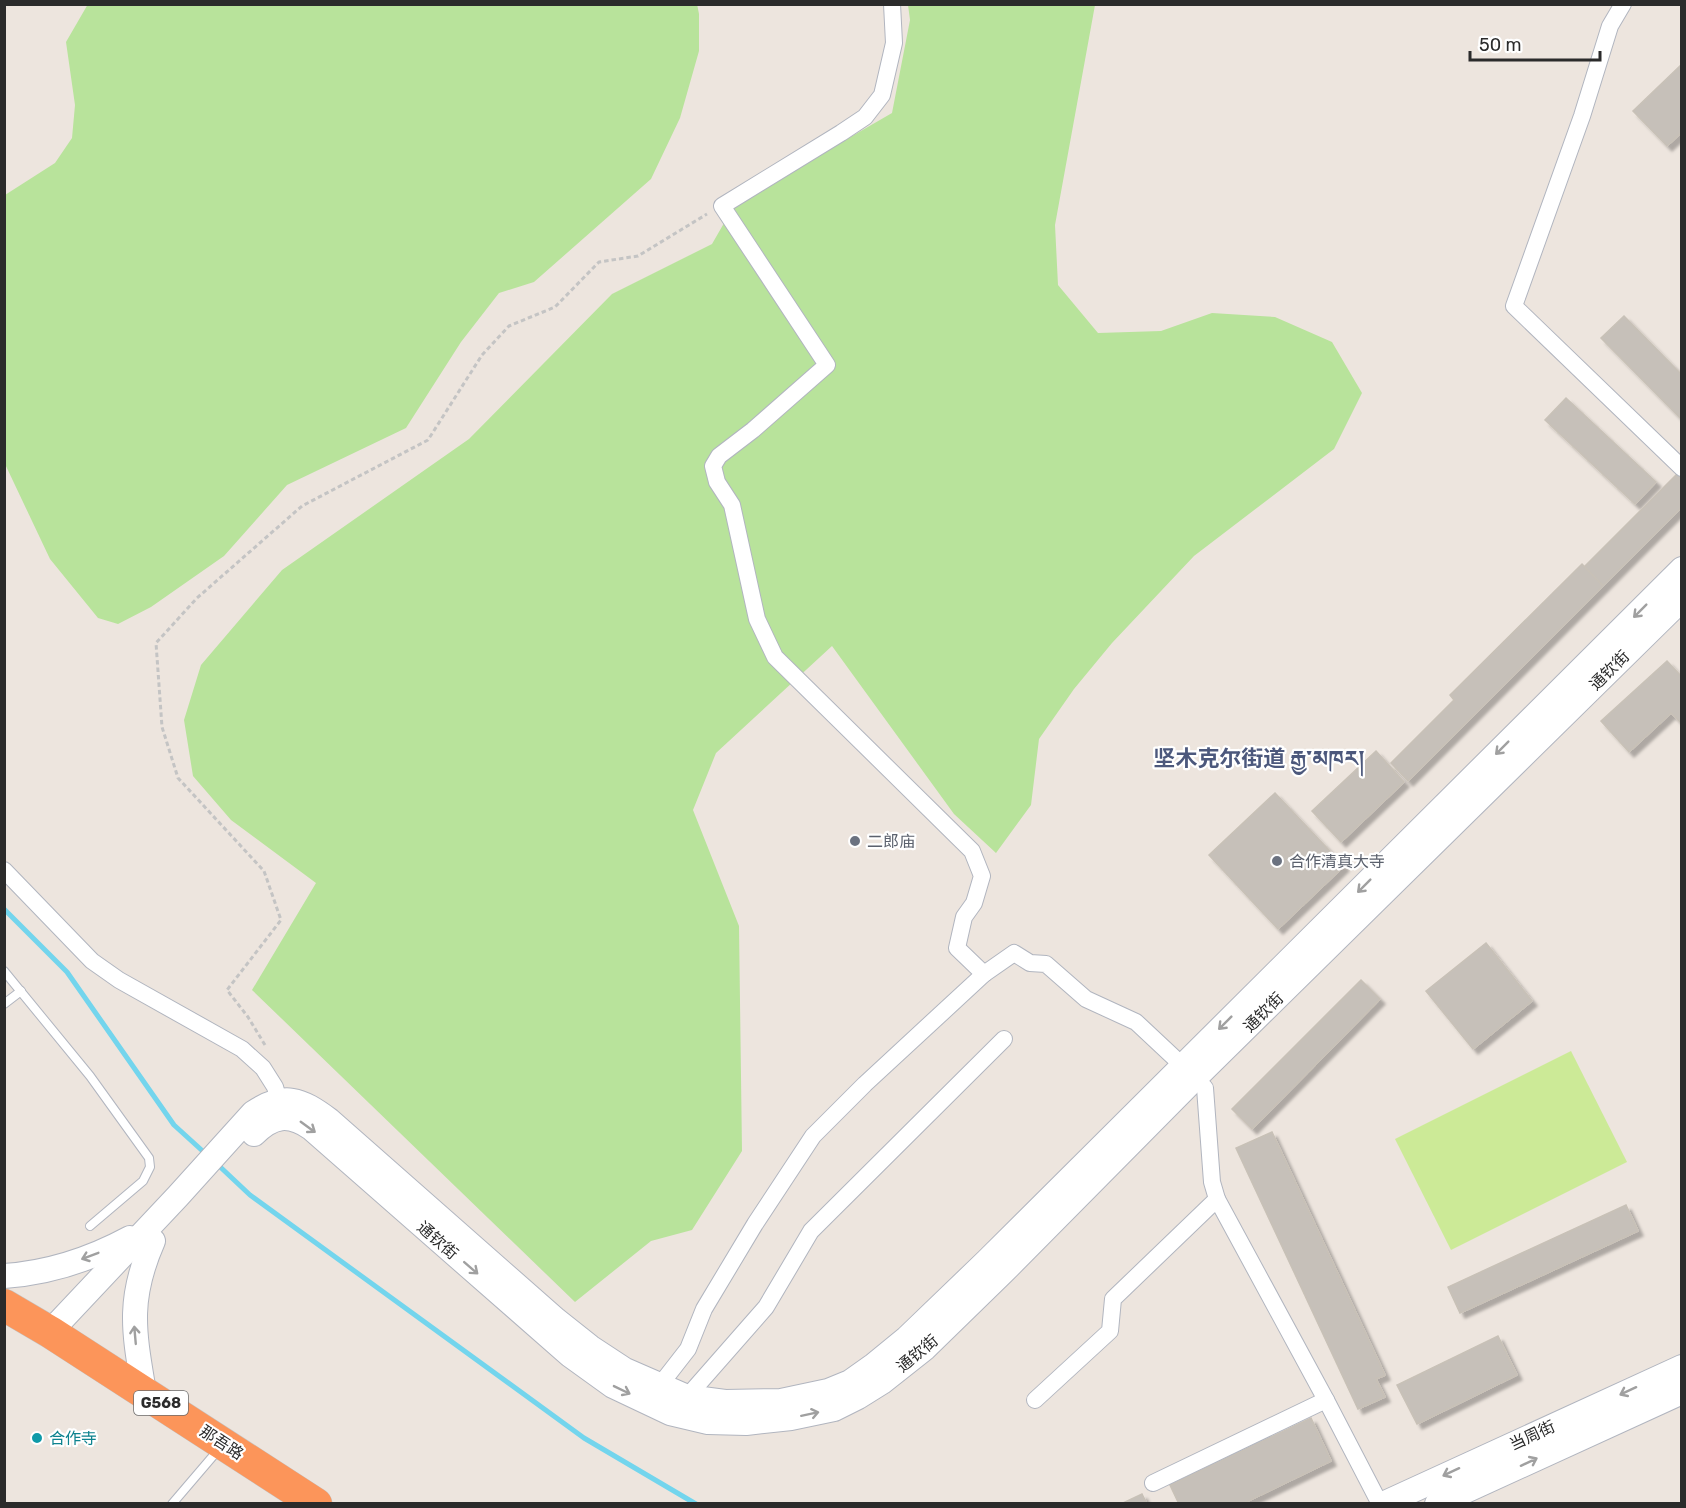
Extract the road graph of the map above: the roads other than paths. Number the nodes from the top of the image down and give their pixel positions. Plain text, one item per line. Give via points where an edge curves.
1 (892, 4) edge
2 (1623, 4) edge
3 (1682, 468) edge
4 (1682, 569) edge
5 (1682, 599) edge
6 (4, 870) edge
7 (4, 970) edge
8 (984, 974) junction
9 (21, 991) junction
10 (4, 1004) edge
11 (1004, 1039) dead end
12 (1189, 1072) junction
13 (279, 1101) junction
14 (250, 1127) junction
15 (1217, 1199) junction
16 (90, 1226) dead end
17 (148, 1236) junction
18 (4, 1276) edge
19 (4, 1305) edge
20 (56, 1336) junction
21 (1682, 1367) edge
22 (660, 1385) junction
23 (144, 1392) junction
24 (1682, 1392) edge
25 (687, 1397) junction
26 (1035, 1400) dead end
27 (1326, 1400) junction
28 (224, 1444) junction
29 (1153, 1483) dead end
30 (172, 1503) edge
31 (316, 1503) edge
32 (1382, 1503) edge
33 (1437, 1503) edge

1 - 8 street via 894,43 882,95 865,117 722,206 827,365 719,456 713,466 717,482 732,505 757,619 775,657 972,850 982,876 975,903 964,917 957,948
2 - 3 street via 1610,26 1514,306
4 -> 12 main road
5 - 12 main road, 通钦街
6 - 13 street via 92,961 242,1049 263,1068
7 - 9 lane
8 - 12 street via 1014,953 1030,963 1046,964 1086,999 1136,1022
8 - 22 street via 813,1136 704,1310 688,1348
9 - 10 lane
9 - 16 lane via 90,1076 150,1162 142,1181
11 - 25 street via 811,1231 766,1307
14 -> 12 main road, 通钦街 via 280,1118 300,1121 570,1355 613,1386 670,1413 708,1422 746,1423 834,1409 882,1382 925,1348 980,1295
12 - 15 street via 1205,1088 1212,1182
12 - 25 main road via 907,1338 850,1382 781,1401 725,1402
13 - 14 main road via 264,1106
13 - 22 main road via 293,1100 317,1111 590,1347 626,1370
14 - 17 main road, 通钦街
15 - 26 street via 1113,1299 1110,1331
15 - 27 street
17 -> 18 main road via 61,1267
17 - 20 main road, 通钦街
23 -> 17 main road via 134,1312
19 - 20 highway, 那吾路 / G568
20 - 23 highway, 那吾路 / G568
21 -> 32 main road, 当周街
22 - 25 main road
23 - 28 highway, 那吾路 / G568
33 -> 24 main road, 当周街
27 - 29 street
27 - 32 street
28 - 30 lane
28 - 31 highway, 那吾路 / G568

